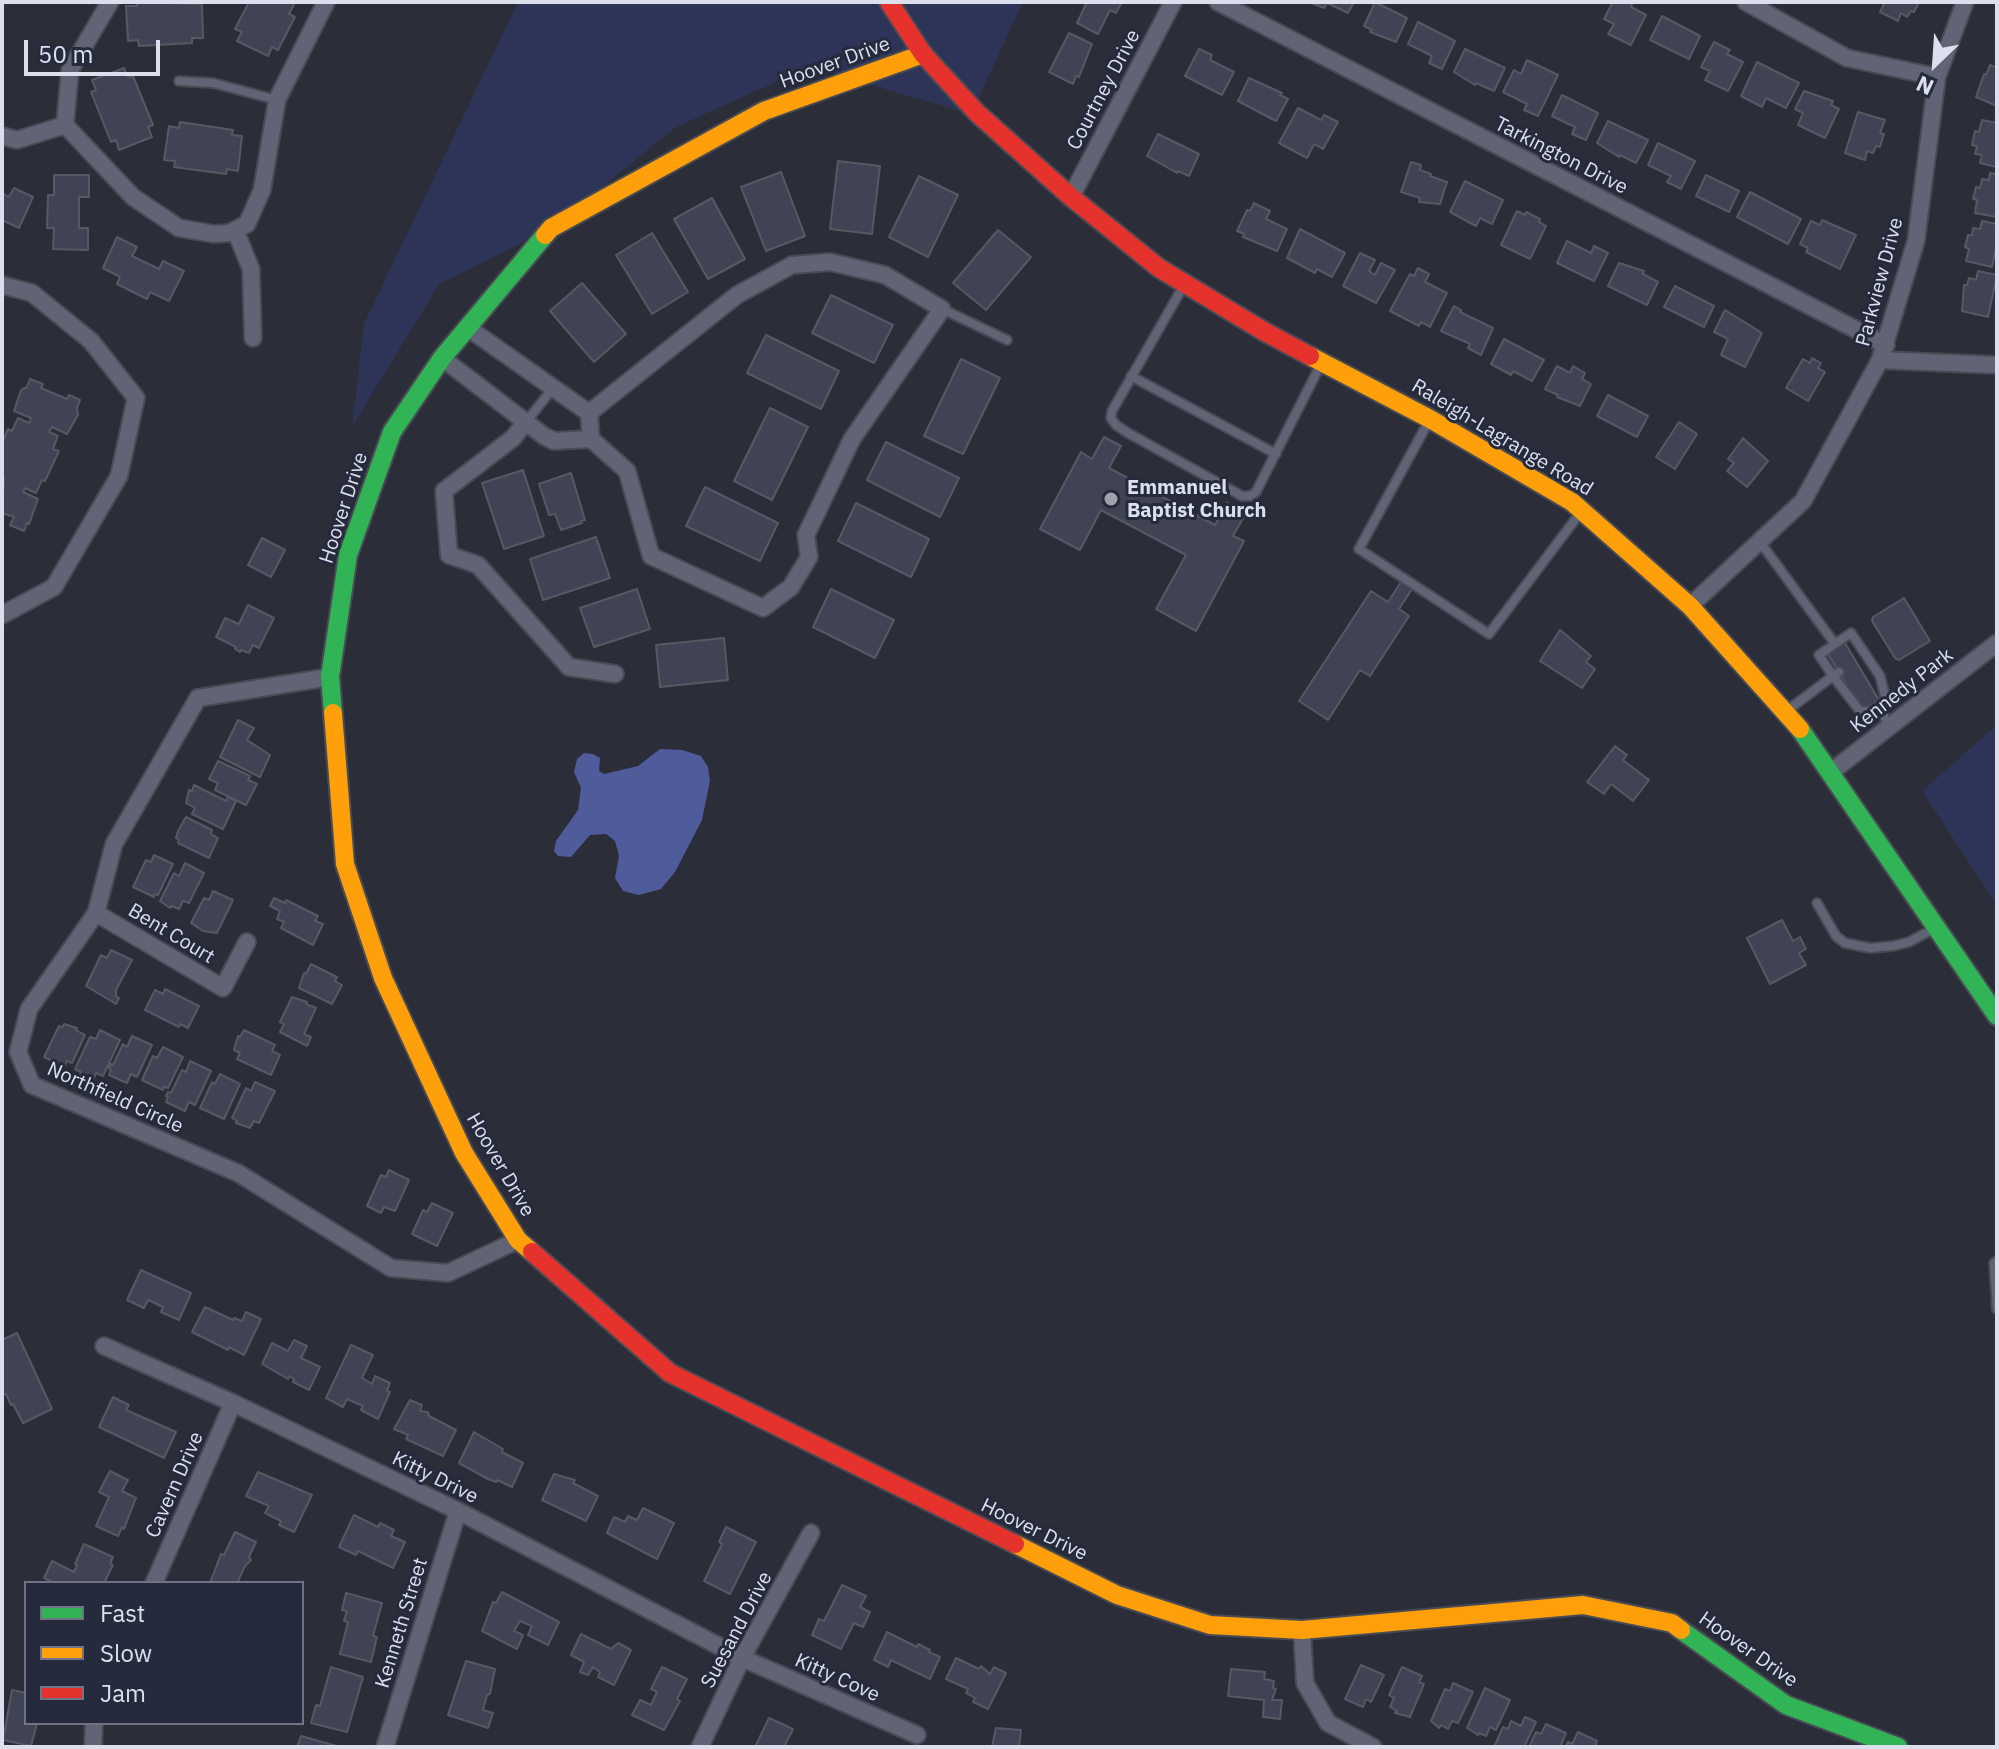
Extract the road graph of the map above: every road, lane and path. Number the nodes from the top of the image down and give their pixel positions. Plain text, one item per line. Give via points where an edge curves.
1 (110, 2) edge
2 (326, 2) edge
3 (889, 2) edge
4 (1173, 2) edge
5 (1218, 2) edge
6 (1746, 2) edge
7 (1965, 2) edge
8 (923, 54) junction
9 (1937, 77) junction
10 (179, 81) dead end
11 (277, 100) junction
12 (65, 125) junction
13 (2, 136) edge
14 (1071, 197) junction
15 (235, 230) junction
16 (1185, 283) junction
17 (2, 285) edge
18 (942, 309) junction
19 (468, 328) junction
20 (253, 338) dead end
21 (1007, 340) dead end
22 (1883, 352) junction
23 (442, 358) junction
24 (1323, 362) junction
25 (1997, 365) edge
26 (1131, 376) junction
27 (553, 388) junction
28 (589, 413) junction
29 (1430, 419) junction
30 (525, 423) junction
31 (591, 439) junction
32 (1276, 454) junction
33 (1582, 510) junction
34 (1759, 542) junction
35 (1690, 606) junction
36 (2, 615) edge
37 (1997, 643) edge
38 (1835, 644) junction
39 (1866, 655) junction
40 (1856, 661) dead end
41 (615, 674) dead end
42 (1836, 674) junction
43 (1880, 676) junction
44 (330, 677) junction
45 (1868, 683) dead end
46 (1878, 706) junction
47 (1786, 712) junction
48 (1889, 725) junction
49 (1831, 772) junction
50 (1817, 903) dead end
51 (96, 913) junction
52 (1936, 928) junction
53 (247, 942) dead end
54 (1997, 1016) edge
55 (518, 1240) junction
56 (1997, 1261) edge
57 (1997, 1309) edge
58 (104, 1346) dead end
59 (233, 1403) junction
60 (458, 1511) junction
61 (811, 1533) dead end
62 (155, 1581) edge
63 (1302, 1630) junction
64 (742, 1658) junction
65 (94, 1725) edge
66 (917, 1735) dead end
67 (93, 1747) edge
68 (385, 1747) edge
69 (700, 1747) edge
70 (1373, 1747) edge
71 (1898, 1747) edge

1 - 12 street via 70,70
2 - 11 street
3 - 8 street, Raleigh-Lagrange Road
4 - 14 street, Courtney Drive
5 - 22 street, Tarkington Drive
6 - 9 street via 1847,58
7 - 9 street, Parkview Drive
8 - 14 street, Raleigh-Lagrange Road via 977,113
8 - 19 street, Hoover Drive via 764,111 551,228
9 - 22 street, Parkview Drive via 1916,241
10 - 11 lane via 213,83
11 - 15 street via 262,190 247,224
12 - 13 street via 17,140
12 - 15 street via 133,197 179,228 214,234
14 - 16 street, Raleigh-Lagrange Road
15 - 20 street via 251,269
16 - 24 street, Raleigh-Lagrange Road
16 - 26 lane
17 - 36 street via 32,293 91,341 136,398 119,476 54,587
18 - 21 lane
18 - 28 street via 885,275 830,262 792,265 737,295
18 - 31 street via 852,439 806,535 809,557 791,587 763,608 651,556 627,471
19 - 23 street, Hoover Drive
19 - 27 street
22 - 25 street, Tarkington Drive
22 - 34 street, Parkview Drive via 1803,501
23 - 30 street
23 - 44 street, Hoover Drive via 392,432 348,555
24 - 29 street, Raleigh-Lagrange Road
24 - 32 lane
26 - 32 lane
26 - 32 lane via 1112,411 1116,425 1242,496 1256,492
27 - 28 street
27 - 30 lane
28 - 31 street
29 - 33 street, Raleigh-Lagrange Road
29 - 33 lane via 1359,549 1489,634
30 - 31 street via 554,441
30 - 41 street via 444,491 449,555 478,565 569,667
33 - 35 street, Raleigh-Lagrange Road
34 - 35 street, Parkview Drive
34 - 38 lane
35 - 47 street, Raleigh-Lagrange Road
37 - 48 street, Kennedy Park
38 - 39 lane via 1851,633
38 - 42 lane via 1819,655
39 - 40 lane
39 - 43 lane
42 - 46 lane via 1864,713
42 - 47 lane
43 - 45 lane
43 - 46 lane via 1886,700
44 - 51 street, Northfield Circle via 198,698 114,844
44 - 55 street, Hoover Drive via 345,864 383,978 464,1153
46 - 48 lane
47 - 49 street, Raleigh-Lagrange Road
48 - 49 street, Kennedy Park
49 - 52 street, Raleigh-Lagrange Road
50 - 52 lane via 1845,943 1893,946
51 - 53 street, Bent Court via 223,988
51 - 55 street, Northfield Circle via 29,1009 18,1052 32,1085 238,1173 391,1268 448,1273
52 - 54 street, Raleigh-Lagrange Road
55 - 63 street, Hoover Drive via 670,1373 1117,1595 1210,1625
56 - 57 lane
58 - 59 street, Kitty Drive
59 - 60 street, Kitty Drive
59 - 62 street, Cavern Drive
60 - 64 street, Kitty Drive
60 - 68 street, Kenneth Street
61 - 64 street, Suesand Drive
63 - 70 street via 1305,1683 1328,1723
63 - 71 street, Hoover Drive via 1583,1605 1672,1623 1786,1705
64 - 66 street, Kitty Cove
64 - 69 street, Suesand Drive
65 - 67 street

